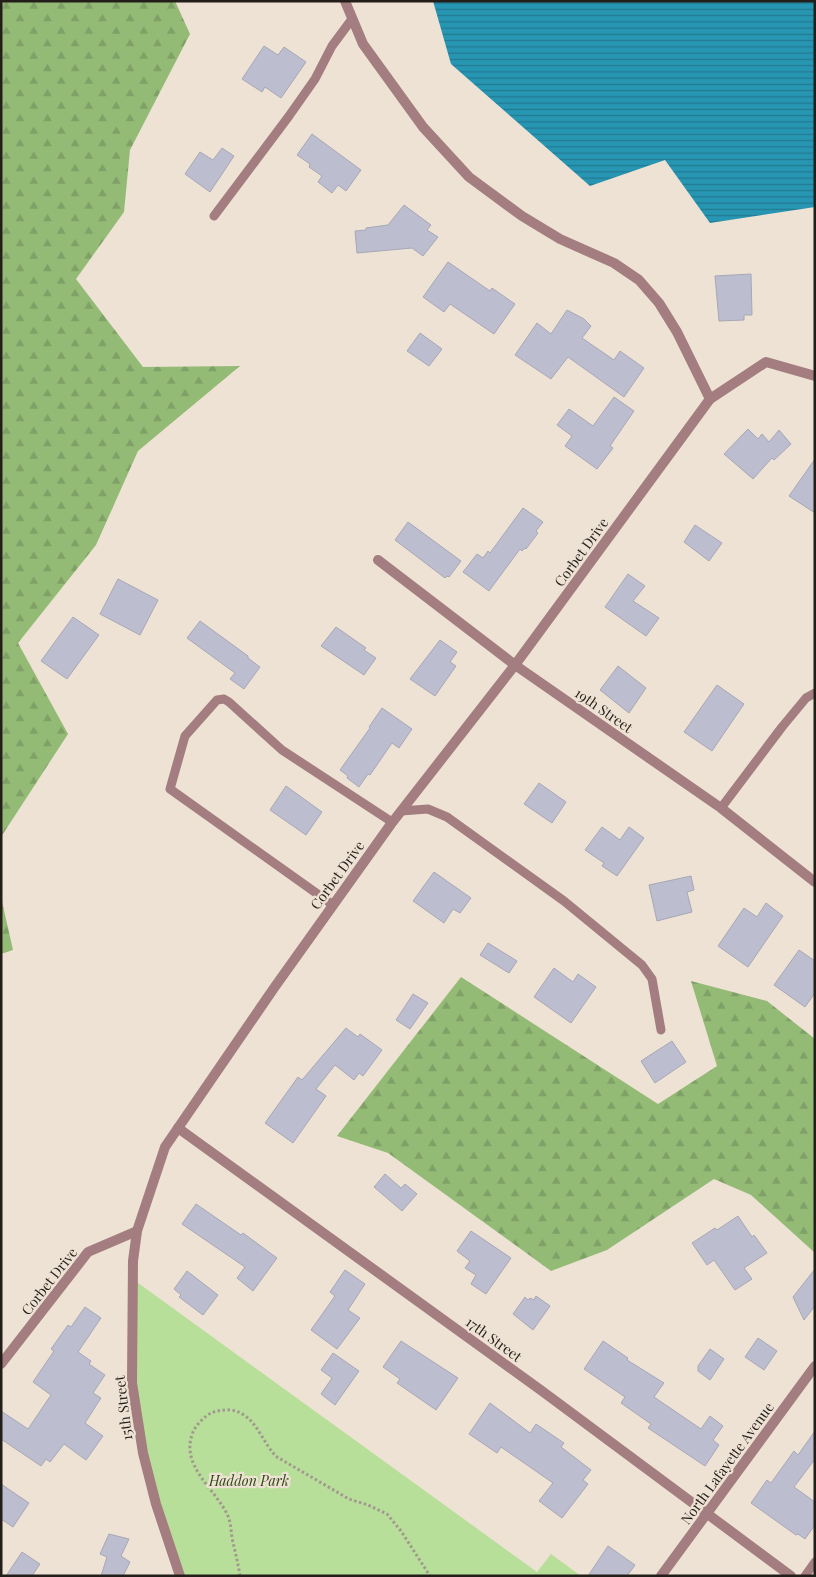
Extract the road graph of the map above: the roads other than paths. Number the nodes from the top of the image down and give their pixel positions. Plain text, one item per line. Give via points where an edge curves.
1 (345, 1) edge
2 (352, 19) junction
3 (214, 216) dead end
4 (815, 376) edge
5 (710, 399) junction
6 (378, 560) dead end
7 (515, 665) junction
8 (815, 693) edge
9 (721, 808) junction
10 (401, 811) junction
11 (392, 822) junction
12 (815, 882) edge
13 (333, 905) junction
14 (661, 1030) dead end
15 (178, 1128) junction
16 (137, 1231) junction
17 (2, 1362) edge
18 (815, 1366) edge
19 (707, 1514) junction
20 (815, 1562) edge
21 (180, 1576) edge
22 (661, 1576) edge
23 (791, 1576) edge
24 (805, 1576) edge

1 - 2 street
2 - 3 lane via 290,116
2 - 5 street via 363,44 423,127 468,177 560,239 614,263 639,280 668,318
4 - 5 street via 766,362
5 - 7 street, Corbet Drive
6 - 7 street, 19th Street
7 - 9 street, 19th Street
7 - 10 street, Corbet Drive
8 - 9 lane via 806,698 782,727
9 - 12 street, 19th Street
10 - 11 street, Corbet Drive
10 - 14 lane via 428,809 447,816 564,901 642,966 652,979
11 - 13 street, Corbet Drive
11 - 13 lane via 282,750 229,702 217,700 185,736 170,789
13 - 15 street, Corbet Drive
15 - 16 street, Corbet Drive via 165,1147
15 - 19 street, 17th Street via 542,1390
16 - 17 street, Corbet Drive via 88,1252
16 - 21 street, 15th Street via 133,1261 132,1382 143,1454
18 - 19 street, North Lafayette Avenue
19 - 22 street, North Lafayette Avenue
19 - 23 street, 17th Street
20 - 24 lane

